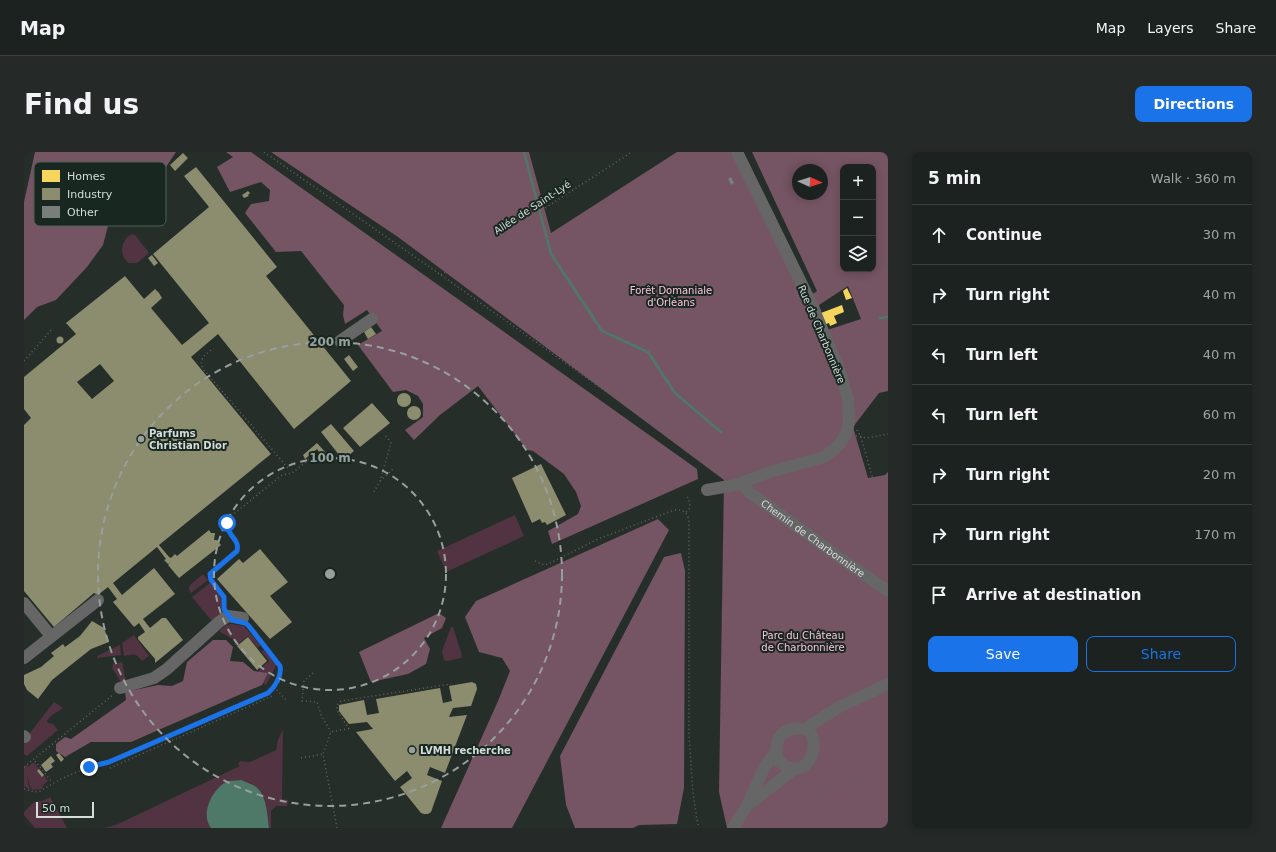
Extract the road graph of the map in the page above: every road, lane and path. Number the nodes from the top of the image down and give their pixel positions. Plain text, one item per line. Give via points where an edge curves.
1 (264, 152) edge
2 (632, 152) edge
3 (738, 152) edge
4 (888, 257) edge
5 (876, 265) edge
6 (864, 272) edge
7 (441, 275) junction
8 (812, 305) junction
9 (372, 319) dead end
10 (52, 329) dead end
11 (888, 337) edge
12 (340, 341) dead end
13 (211, 350) dead end
14 (24, 361) edge
15 (859, 412) dead end
16 (851, 431) junction
17 (888, 434) edge
18 (385, 435) dead end
19 (861, 437) junction
20 (312, 457) dead end
21 (288, 468) dead end
22 (394, 469) dead end
23 (380, 481) junction
24 (738, 484) junction
25 (707, 490) dead end
26 (374, 492) dead end
27 (687, 496) dead end
28 (686, 512) junction
29 (888, 517) edge
30 (535, 561) dead end
31 (888, 591) edge
32 (98, 600) dead end
33 (24, 604) edge
34 (228, 616) junction
35 (244, 620) joint
36 (51, 636) junction
37 (24, 658) edge
38 (313, 673) dead end
39 (276, 684) junction
40 (451, 684) dead end
41 (888, 684) edge
42 (118, 690) joint
43 (272, 696) dead end
44 (288, 701) dead end
45 (352, 728) dead end
46 (348, 729) junction
47 (805, 729) junction
48 (331, 732) junction
49 (776, 752) junction
50 (322, 754) junction
51 (301, 758) dead end
52 (35, 761) dead end
53 (888, 765) edge
54 (24, 767) edge
55 (110, 768) dead end
56 (794, 769) junction
57 (51, 781) dead end
58 (24, 789) edge
59 (747, 806) junction
60 (337, 828) edge
61 (699, 828) edge
62 (733, 828) edge
63 (750, 828) edge

1 - 7 path
2 - 7 path, Allée de Saint-Lyé
3 - 8 street, Rue de Charbonnière
4 - 5 path
6 - 8 path
7 - 24 path
8 - 16 street, Rue de Charbonnière via 840,372 848,399
9 - 12 street
10 - 14 path
11 - 15 path via 873,330 869,332 851,357 849,363 861,405
13 - 21 path via 202,358 203,368
16 - 19 path
16 - 19 path
16 - 24 street, Rue de Charbonnière via 833,452 824,457
17 - 19 path
18 - 23 path via 391,443
19 - 29 path via 873,479
20 - 34 path via 292,473 282,475 230,517 227,530 237,542 237,551 210,574 211,580 224,597 224,609
22 - 23 path
23 - 26 path
24 - 25 street, Rue de Charbonnière
24 - 31 street, Chemin de Charbonnière
27 - 28 path via 690,509
28 - 30 path via 674,510 598,539 548,564
28 - 61 path via 689,521 689,735 693,793
32 - 36 street
33 - 36 street
34 - 35 street
34 - 42 street via 154,678
35 - 39 path via 280,666 281,671
36 - 37 street
38 - 48 path via 304,681 302,701 317,702
39 - 44 path via 277,690
39 - 58 path via 268,693 109,762 63,778 40,792
40 - 46 path via 341,701 337,705 337,710
41 - 47 street via 839,707
42 - 54 path
43 - 55 path
45 - 46 path
46 - 48 path
47 - 49 street via 797,728 785,732 780,737
47 - 56 street via 812,738 812,757 806,766
48 - 50 path
49 - 56 street via 778,760
49 - 59 street via 761,774
50 - 51 path
50 - 60 path
52 - 57 path
53 - 63 path
56 - 59 street
59 - 62 street

